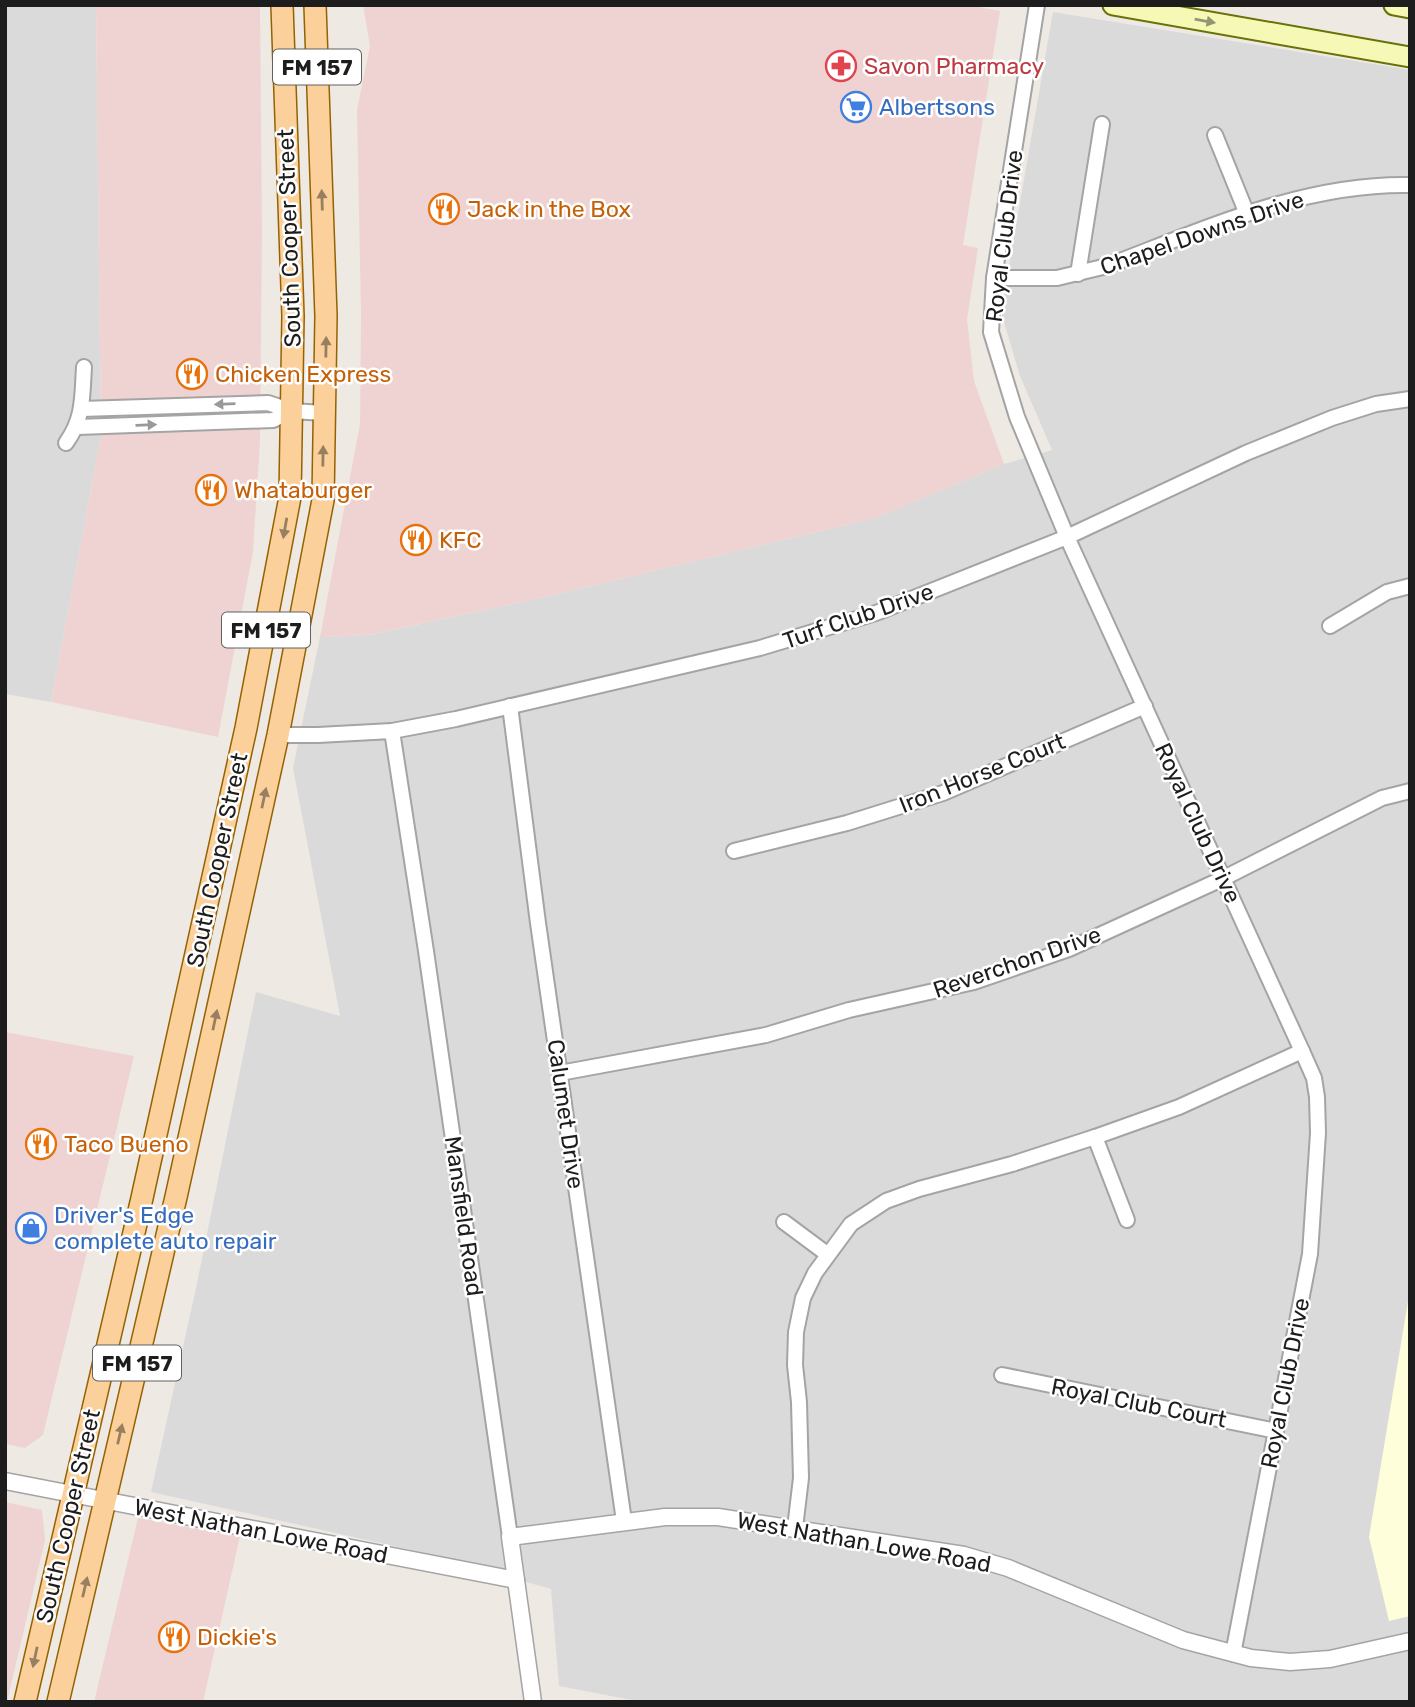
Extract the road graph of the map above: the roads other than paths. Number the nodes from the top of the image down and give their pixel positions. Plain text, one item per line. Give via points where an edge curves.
1 (282, 5) edge
2 (314, 5) edge
3 (1037, 5) edge
4 (1113, 5) edge
5 (1394, 5) edge
6 (1410, 8) edge
7 (1410, 57) edge
8 (1102, 124) dead end
9 (1215, 135) dead end
10 (1410, 185) edge
11 (1247, 214) junction
12 (1077, 274) junction
13 (993, 278) junction
14 (84, 367) dead end
15 (1410, 399) edge
16 (81, 409) junction
17 (292, 411) junction
18 (324, 413) junction
19 (78, 427) junction
20 (66, 443) dead end
21 (1068, 537) junction
22 (1410, 586) edge
23 (1330, 626) dead end
24 (510, 706) junction
25 (1145, 706) junction
26 (392, 730) junction
27 (278, 734) junction
28 (1410, 791) edge
29 (734, 850) dead end
30 (1224, 877) junction
31 (1302, 1051) junction
32 (560, 1073) junction
33 (168, 1080) junction
34 (200, 1087) junction
35 (1095, 1137) junction
36 (1127, 1220) dead end
37 (784, 1222) dead end
38 (827, 1254) junction
39 (1002, 1375) dead end
40 (1276, 1431) junction
41 (5, 1481) edge
42 (72, 1495) junction
43 (104, 1501) junction
44 (624, 1521) junction
45 (795, 1528) junction
46 (510, 1537) junction
47 (516, 1580) junction
48 (1410, 1641) edge
49 (1233, 1654) junction
50 (25, 1702) edge
51 (58, 1702) edge
52 (533, 1702) edge

1 - 17 main road, South Cooper Street / FM 157
18 -> 2 main road, South Cooper Street / FM 157 via 326,316
3 - 13 street, Royal Club Drive
4 -> 7 main road
5 - 6 main road
8 - 12 street
9 - 11 street
10 - 11 street, Chapel Downs Drive via 1345,189
11 - 12 street, Chapel Downs Drive
12 - 13 street, Chapel Downs Drive
13 - 21 street, Royal Club Drive via 991,332 1017,417
14 - 16 street
15 - 21 street, Turf Club Drive via 1332,418
17 -> 16 street via 268,402
16 - 19 street
17 - 18 street
19 -> 17 street via 273,420
17 -> 33 main road, South Cooper Street / FM 157 via 290,497 276,580
27 -> 18 main road, South Cooper Street / FM 157 via 323,500
19 - 20 street
21 - 24 street, Turf Club Drive via 876,613 773,645
21 - 25 street, Royal Club Drive
22 - 23 street via 1387,592
24 - 26 street, Turf Club Drive
24 - 32 street, Calumet Drive
25 - 29 street, Iron Horse Court via 943,793
25 - 30 street, Royal Club Drive
26 - 27 street, Turf Club Drive
26 - 46 street, Mansfield Road
34 -> 27 main road, South Cooper Street / FM 157
28 - 30 street, Reverchon Drive via 1382,798
30 - 31 street, Royal Club Drive
30 - 32 street, Reverchon Drive via 1069,949 974,982 849,1010 766,1035
31 - 35 street via 1179,1107
31 - 40 street, Royal Club Drive via 1314,1077 1318,1133 1310,1254
32 - 44 street, Calumet Drive
33 - 34 main road
33 - 42 main road, South Cooper Street / FM 157
43 -> 34 main road, South Cooper Street / FM 157
35 - 36 street
35 - 38 street via 886,1201 851,1224
37 - 38 street
38 - 45 street via 803,1298 796,1332 801,1478
39 - 40 street, Royal Club Court
40 - 49 street, Royal Club Drive
41 - 42 street, West Nathan Lowe Road
42 - 43 street, West Nathan Lowe Road
42 -> 50 main road, South Cooper Street / FM 157
43 - 47 street, West Nathan Lowe Road
51 -> 43 main road, South Cooper Street / FM 157
44 - 45 street, West Nathan Lowe Road via 718,1517
44 - 46 street, West Nathan Lowe Road
45 - 49 street, West Nathan Lowe Road via 964,1555 1008,1568 1183,1640
46 - 47 street, Mansfield Road
47 - 52 street, Mansfield Road
48 - 49 street, West Nathan Lowe Road via 1330,1659 1290,1662

